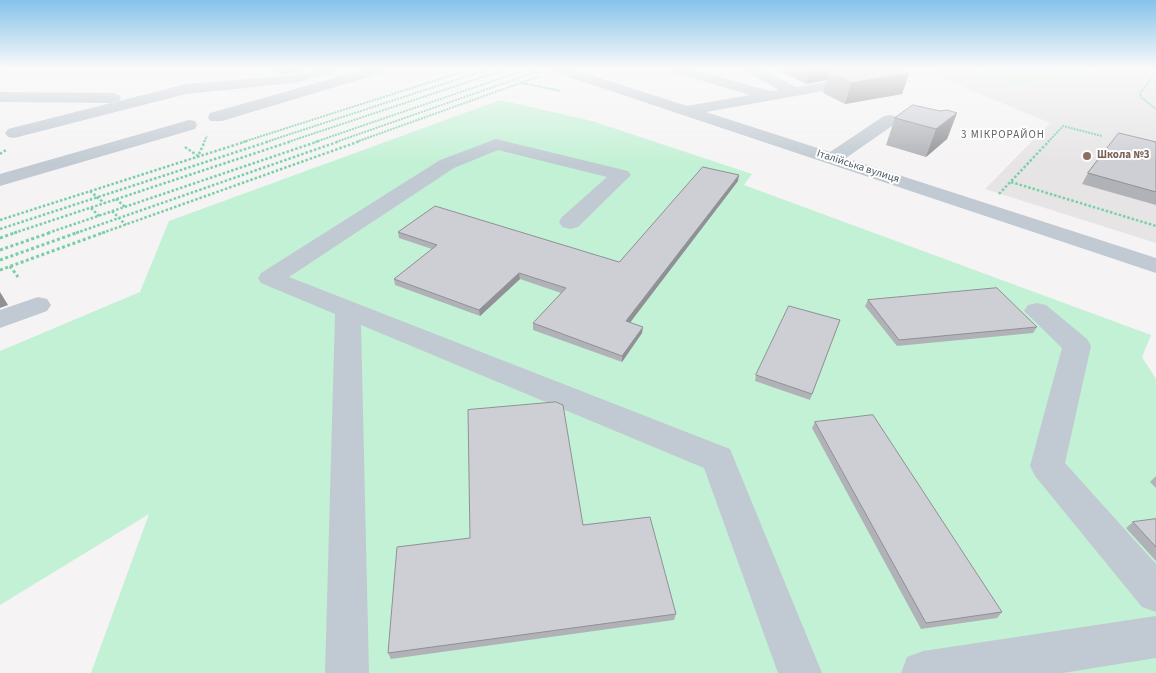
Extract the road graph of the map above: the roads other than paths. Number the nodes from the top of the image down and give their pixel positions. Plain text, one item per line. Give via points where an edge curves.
1 (141, 100) edge
2 (256, 100) edge
3 (270, 100) edge
4 (656, 100) edge
5 (743, 100) edge
6 (261, 103) junction
7 (685, 110) junction
8 (216, 117) dead end
9 (189, 125) dead end
10 (930, 131) edge
11 (14, 133) dead end
12 (832, 159) junction
13 (0, 180) edge
14 (570, 222) dead end
15 (1156, 266) edge
16 (38, 305) dead end
17 (348, 310) junction
18 (1038, 311) dead end
19 (0, 320) edge
20 (1156, 593) edge
21 (1156, 637) edge
22 (347, 673) edge
23 (800, 673) edge
24 (923, 673) edge

1 - 11 street
2 - 6 street
3 - 6 street
4 - 7 street, Італійська вулиця
5 - 7 street
6 - 8 street
7 - 12 street, Італійська вулиця
9 - 13 street
10 - 12 street via 890,120
12 - 15 street, Італійська вулиця
14 - 17 street via 621,175 496,144 447,164 270,278
16 - 19 street
17 - 22 street
17 - 23 street via 718,459
18 - 20 street via 1076,346 1047,466
21 - 24 street

